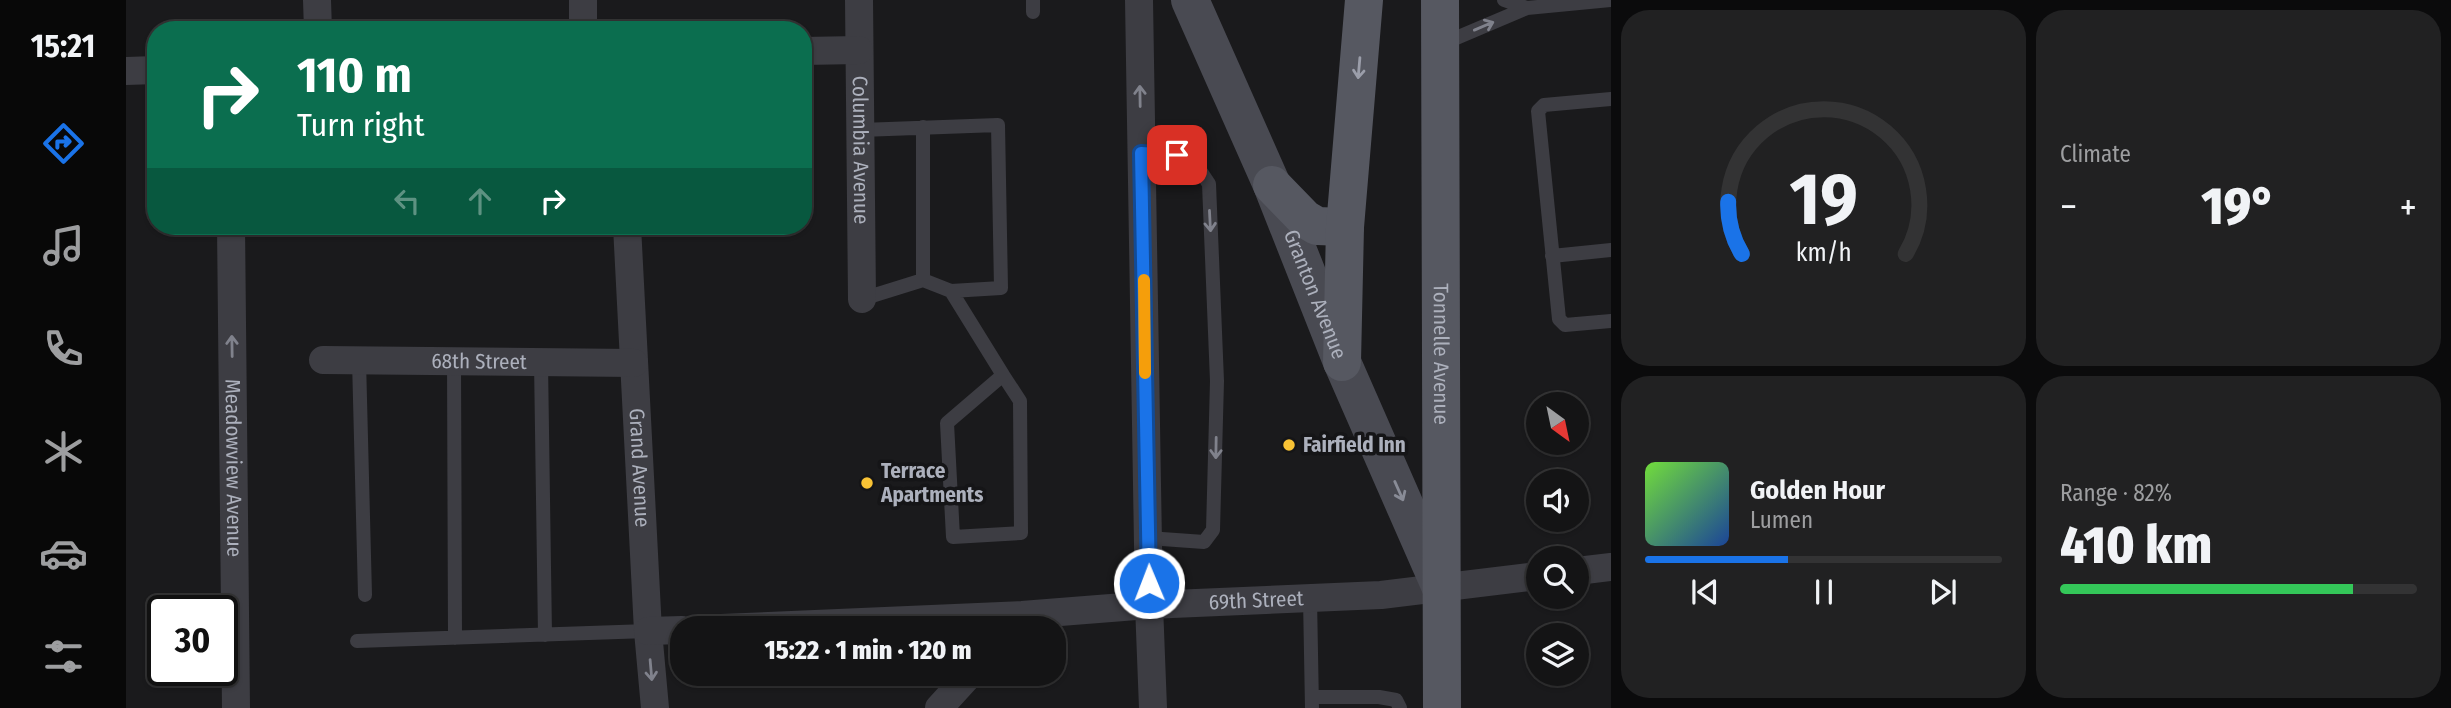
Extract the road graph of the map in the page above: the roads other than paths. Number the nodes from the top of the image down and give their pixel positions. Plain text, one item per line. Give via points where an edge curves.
1 (317, 0) edge
2 (583, 0) edge
3 (859, 0) edge
4 (1139, 0) edge
5 (1190, 0) edge
6 (1364, 0) edge
7 (1440, 0) edge
8 (1504, 0) edge
9 (1611, 0) edge
10 (1571, 2) edge
11 (1527, 8) junction
12 (318, 21) edge
13 (583, 21) edge
14 (1440, 45) junction
15 (859, 50) junction
16 (812, 51) edge
17 (126, 71) edge
18 (147, 71) edge
19 (1611, 99) edge
20 (923, 127) junction
21 (862, 130) junction
22 (1141, 153) junction
23 (1272, 186) junction
24 (1345, 227) junction
25 (230, 235) edge
26 (627, 235) edge
27 (1611, 250) edge
28 (1552, 256) junction
29 (923, 280) junction
30 (951, 291) junction
31 (862, 299) joint
32 (1611, 321) edge
33 (323, 360) dead end
34 (359, 360) junction
35 (454, 361) junction
36 (541, 362) junction
37 (1342, 362) junction
38 (634, 363) junction
39 (1003, 375) junction
40 (1148, 538) junction
41 (1611, 567) edge
42 (1589, 570) edge
43 (1526, 577) edge
44 (1441, 588) junction
45 (365, 595) dead end
46 (1310, 598) junction
47 (1149, 605) junction
48 (1064, 616) edge
49 (670, 630) edge
50 (648, 631) junction
51 (545, 635) junction
52 (455, 638) junction
53 (357, 641) dead end
54 (959, 686) edge
55 (1312, 703) edge
56 (236, 708) edge
57 (655, 708) edge
58 (939, 708) edge
59 (1153, 708) edge
60 (1400, 708) edge
61 (1442, 708) edge

1 - 12 street
2 - 13 street
3 - 15 street, Columbia Avenue
22 -> 4 street
5 - 23 street, Granton Avenue
6 -> 24 main road
7 - 14 main road, Tonnelle Avenue
8 - 11 lane
9 - 10 lane
10 - 11 lane
14 -> 11 lane
14 - 44 main road, Tonnelle Avenue
15 - 16 street
15 - 21 street, Columbia Avenue
17 - 18 street
19 - 28 lane via 1544,105 1538,111
20 - 21 lane
20 - 29 lane
20 - 30 lane via 998,125 1001,288
21 - 31 street, Columbia Avenue
22 - 40 street
22 -> 40 lane via 1177,155 1195,163 1209,184 1217,381 1213,530 1204,542
23 - 24 main road via 1317,226
23 - 37 street, Granton Avenue
24 - 37 main road
56 -> 25 street, Meadowview Avenue
26 - 38 street, Grand Avenue
27 - 28 lane
28 - 32 lane via 1559,318 1565,325
29 - 30 lane
29 - 31 lane
30 - 39 lane
33 - 34 street, 68th Street
34 - 35 street, 68th Street
34 - 45 lane
35 - 36 street, 68th Street
35 - 52 lane
36 - 38 street, 68th Street
36 - 51 lane
37 -> 44 street, Granton Avenue
38 - 50 street, Grand Avenue
39 - 39 lane via 1020,401 1021,533 953,537 947,423
40 - 47 street
41 - 42 street
43 - 44 street, 69th Street
44 - 46 street, 69th Street
44 - 61 main road, Tonnelle Avenue
46 - 47 street, 69th Street
46 - 55 lane
47 - 48 street, 69th Street
47 - 59 street
49 - 50 street
50 - 51 lane
50 -> 57 street, Grand Avenue
51 - 52 lane
52 - 53 lane
54 - 58 street
55 - 60 lane via 1379,697 1396,700

